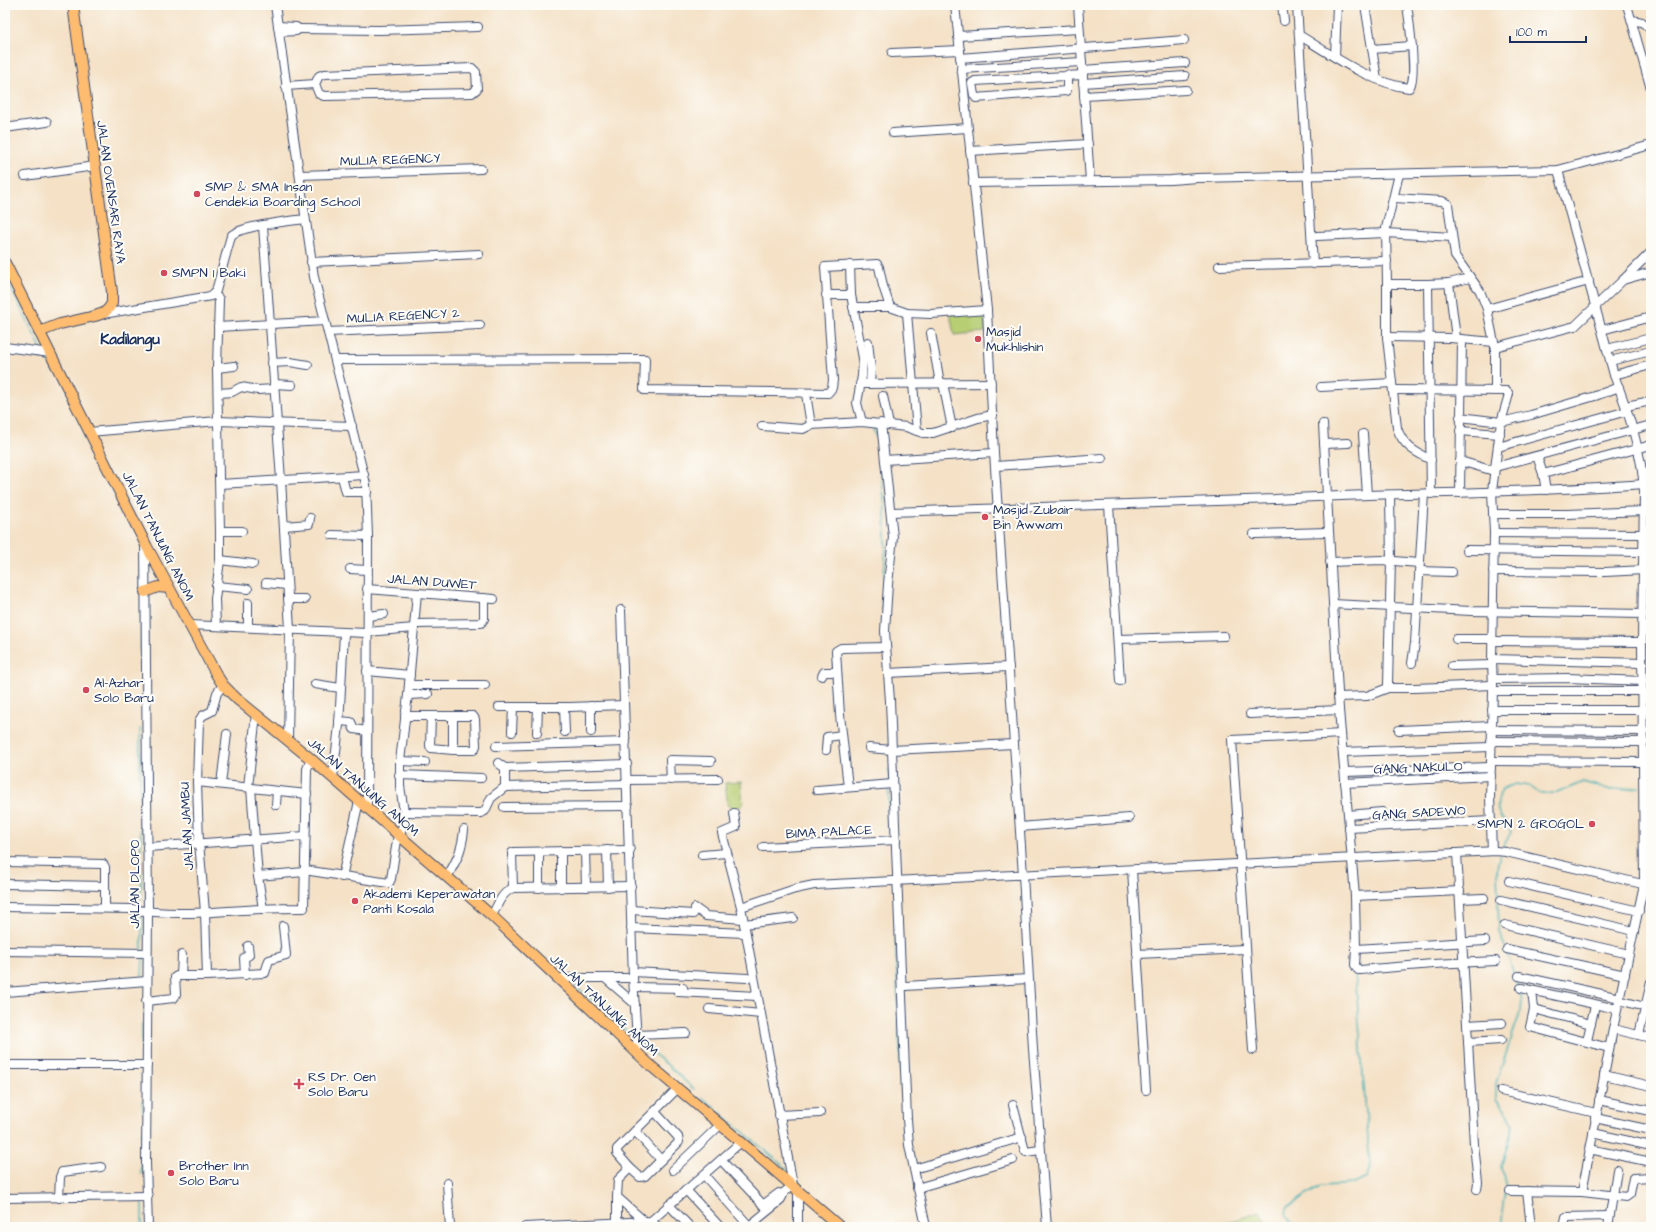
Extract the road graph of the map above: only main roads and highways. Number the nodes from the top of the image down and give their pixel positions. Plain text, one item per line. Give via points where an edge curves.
1 (73, 5) edge
2 (5, 263) edge
3 (39, 332) junction
4 (169, 588) junction
5 (145, 592) road end
6 (840, 1227) edge

1 - 3 main road, JALAN OVENSARI RAYA via 112,298 110,308 102,314
2 - 3 main road, JALAN TANJUNG ANOM
3 - 4 main road, JALAN TANJUNG ANOM via 45,353 89,432
4 - 5 main road via 158,586
4 - 6 main road, JALAN TANJUNG ANOM via 223,685 237,699 311,759 492,916 638,1055 794,1184

